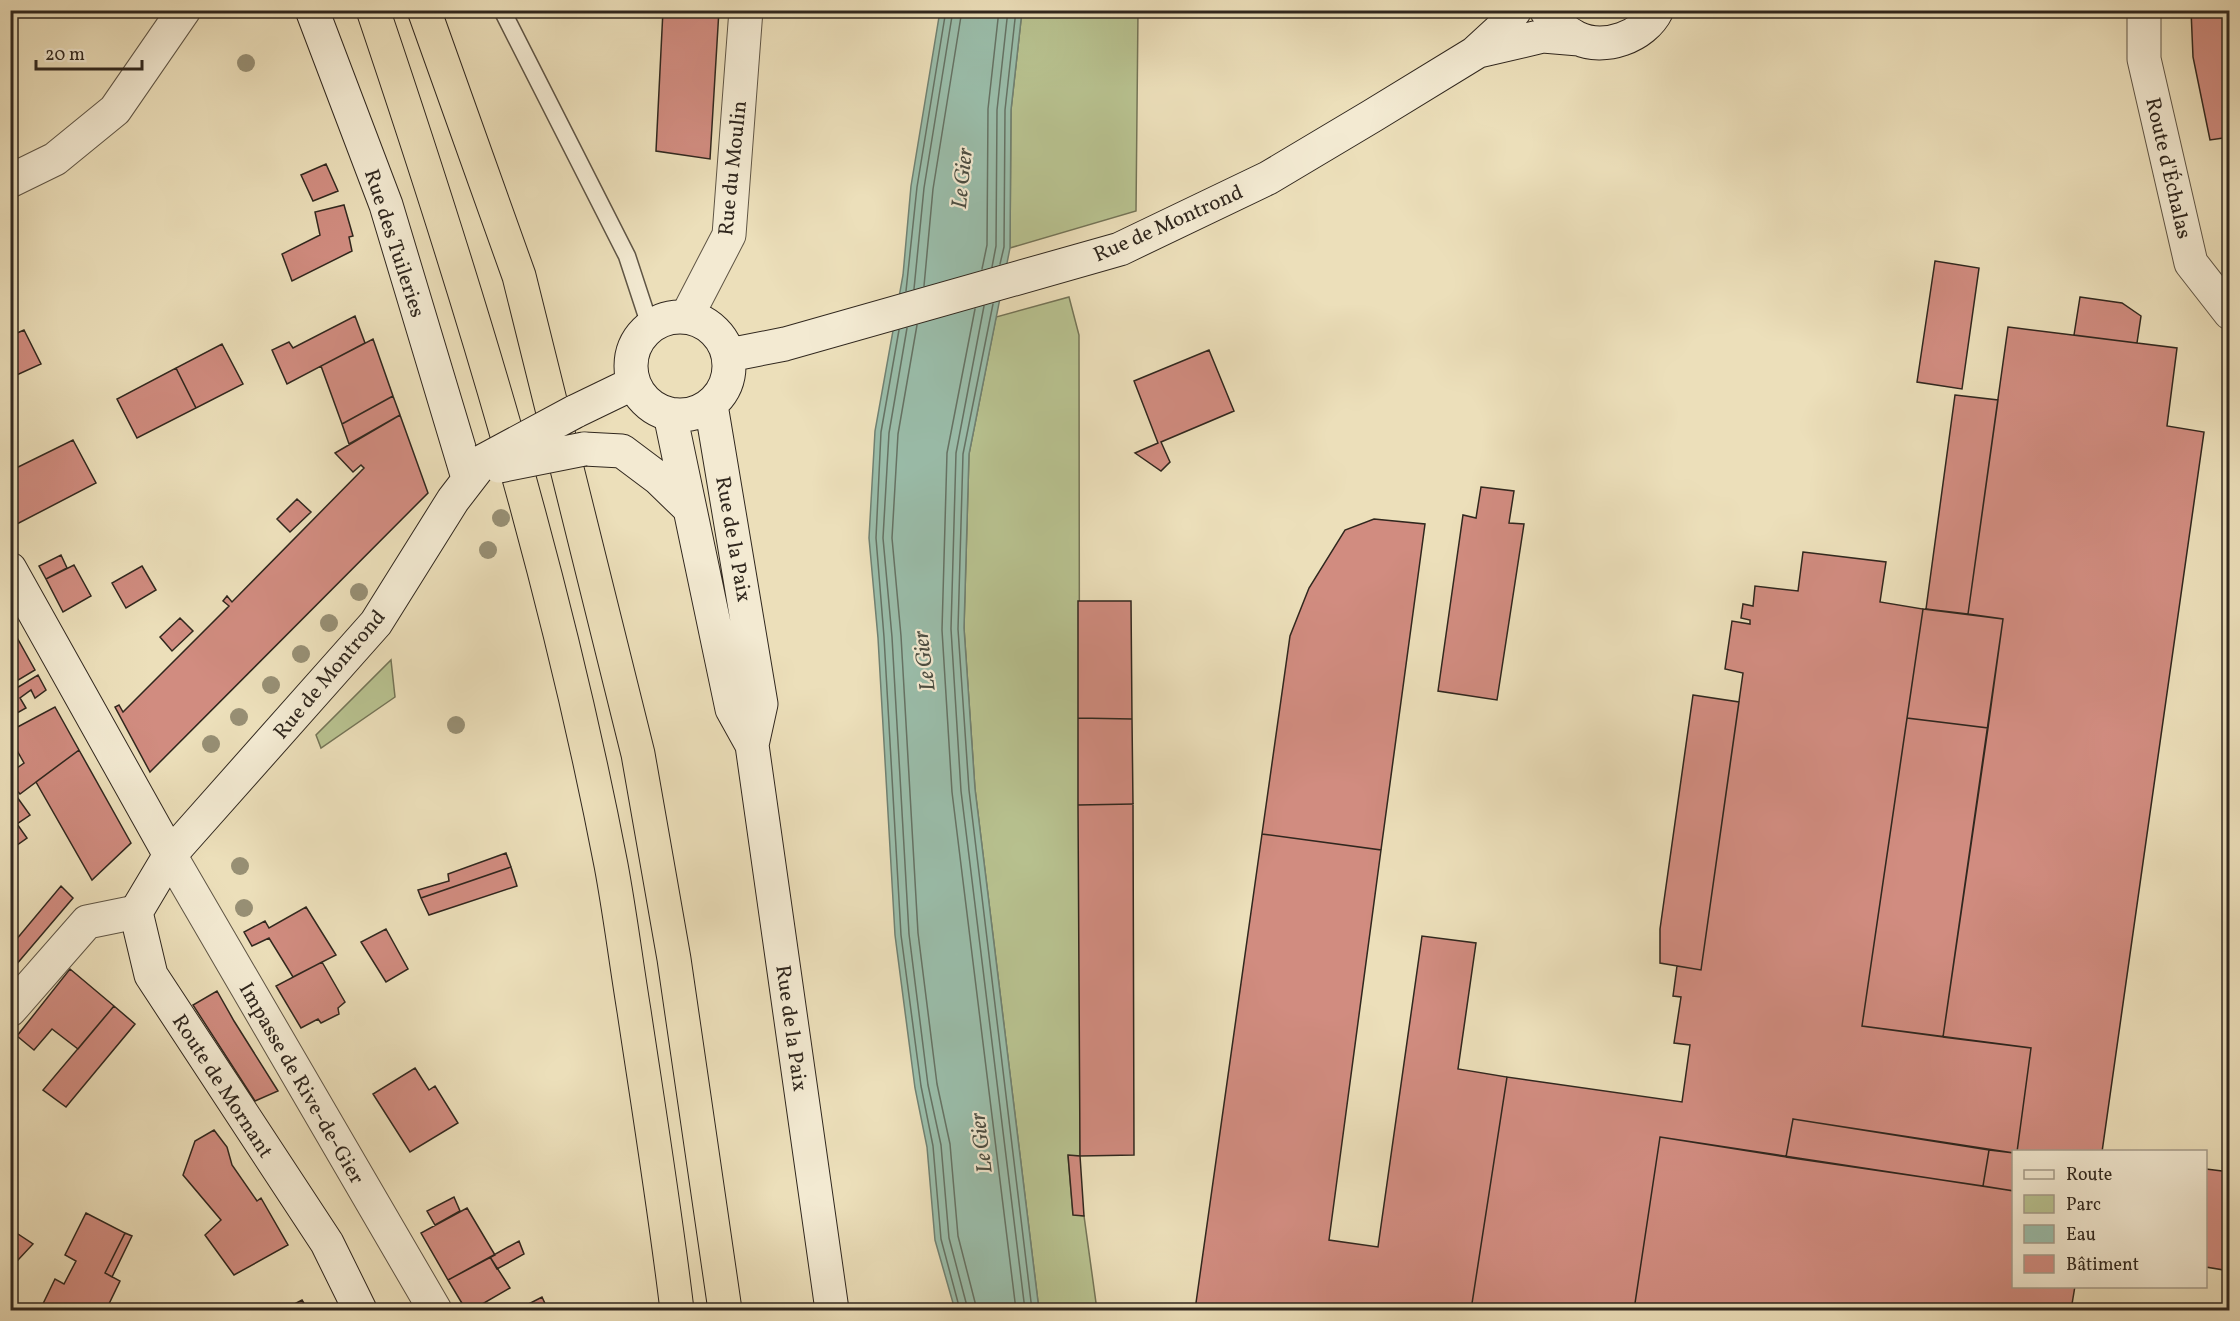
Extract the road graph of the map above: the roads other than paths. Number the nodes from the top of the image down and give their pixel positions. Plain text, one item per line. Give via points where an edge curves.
1 (184, 10) edge
2 (312, 10) edge
3 (373, 10) edge
4 (424, 10) edge
5 (502, 10) edge
6 (746, 10) edge
7 (1515, 10) edge
8 (1546, 10) edge
9 (2144, 10) edge
10 (1658, 12) edge
11 (1579, 39) junction
12 (1475, 53) junction
13 (10, 182) edge
14 (2229, 313) edge
15 (687, 316) junction
16 (650, 326) junction
17 (729, 355) junction
18 (633, 383) junction
19 (711, 405) junction
20 (670, 414) junction
21 (482, 469) junction
22 (689, 508) junction
23 (10, 569) edge
24 (752, 745) junction
25 (170, 855) junction
26 (136, 912) junction
27 (10, 1010) edge
28 (360, 1311) edge
29 (435, 1311) edge
30 (677, 1311) edge
31 (725, 1311) edge
32 (832, 1311) edge

1 - 13 main road via 115,110 55,159
2 - 21 main road, Rue des Tuileries
3 - 30 highway via 505,420 551,599 611,865
4 - 31 highway via 519,276 638,754 674,959
5 - 16 lane via 627,256
6 - 15 main road, Rue du Moulin via 729,235
7 - 12 main road, Rue de Montrond
8 - 11 main road via 1560,28
9 - 14 main road, Route d'Échalas via 2144,59 2191,263
10 - 11 main road, Rue de Montrond via 1641,30 1622,40 1600,43
11 - 12 main road, Rue de Montrond via 1543,36
12 - 17 main road, Rue de Montrond via 1268,178 1120,249 785,344
15 - 16 main road via 667,318
15 - 17 main road via 714,329
16 - 18 main road via 632,352
17 - 19 main road via 727,382
18 - 20 main road via 648,403
18 - 21 main road, Rue de Montrond, bridge via 580,409
19 - 20 main road via 686,415
19 - 24 main road, Rue de la Paix via 761,704
20 - 22 main road, Rue de la Paix
21 - 22 main road, bridge via 584,449 622,451
21 - 25 main road, Rue de Montrond via 376,623
22 - 24 main road, Rue de la Paix via 732,709
23 - 25 main road, Impasse de Rive-de-Gier
24 - 32 main road, Rue de la Paix
25 - 26 main road
25 - 29 main road, Impasse de Rive-de-Gier
26 - 27 main road via 87,922
26 - 28 main road, Route de Mornant via 151,975 327,1244

